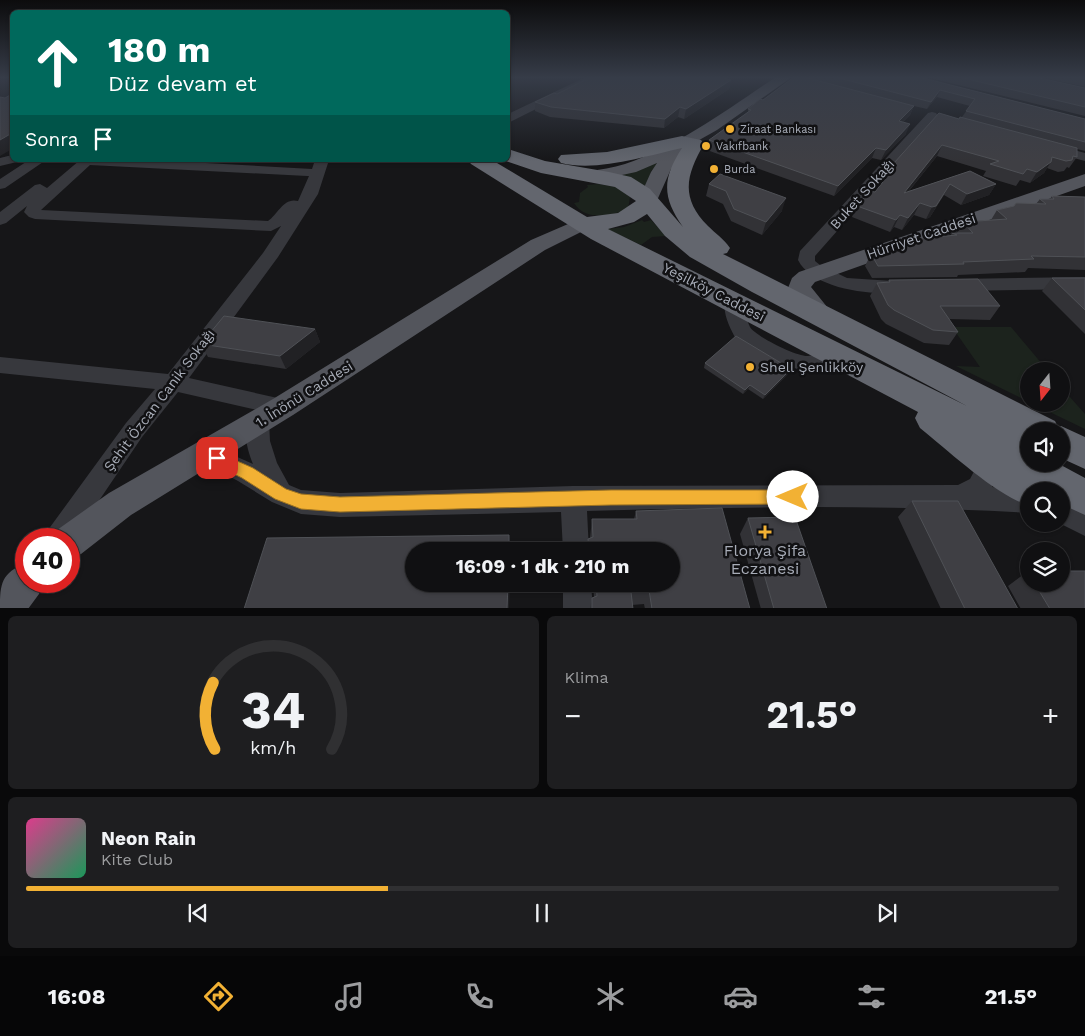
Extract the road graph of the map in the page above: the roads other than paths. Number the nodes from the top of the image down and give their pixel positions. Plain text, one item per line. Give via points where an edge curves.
1 (536, 105) edge
2 (746, 105) edge
3 (932, 116) dead end
4 (510, 118) edge
5 (688, 143) junction
6 (1037, 144) edge
7 (510, 147) edge
8 (510, 156) edge
9 (1085, 157) edge
10 (36, 162) edge
11 (80, 162) edge
12 (81, 162) edge
13 (198, 162) edge
14 (481, 162) edge
15 (314, 164) edge
16 (594, 176) junction
17 (1085, 180) edge
18 (0, 185) edge
19 (648, 201) junction
20 (560, 210) junction
21 (0, 220) edge
22 (582, 224) junction
23 (538, 245) junction
24 (651, 260) junction
25 (720, 264) junction
26 (818, 272) junction
27 (1085, 283) edge
28 (919, 285) edge
29 (938, 285) edge
30 (785, 298) junction
31 (824, 318) junction
32 (0, 364) edge
33 (878, 376) junction
34 (174, 383) junction
35 (966, 406) junction
36 (271, 415) junction
37 (1022, 422) edge
38 (1020, 424) edge
39 (1070, 438) edge
40 (1085, 445) edge
41 (1020, 446) edge
42 (1070, 446) edge
43 (206, 453) junction
44 (1085, 454) edge
45 (991, 464) junction
46 (1064, 472) edge
47 (1020, 483) edge
48 (1085, 483) edge
49 (281, 494) junction
50 (961, 497) junction
51 (573, 498) junction
52 (1085, 498) edge
53 (1020, 500) edge
54 (1070, 515) edge
55 (1085, 524) edge
56 (65, 528) edge
57 (80, 534) edge
58 (575, 542) edge
59 (577, 592) edge
60 (578, 608) edge

1 - 4 street
2 - 5 main road
3 - 26 street, Buket Sokağı via 806,255 809,265
5 - 7 highway via 591,159 558,158
5 - 16 main road via 642,164
5 - 19 main road via 664,166
5 - 30 highway via 676,185 685,212 710,241
6 - 9 street
8 - 16 highway, Yeşilköy Caddesi via 541,167
10 - 18 street
11 - 21 street
12 - 15 street via 32,212 271,226 281,219 299,195
13 - 15 street
14 - 20 highway, Yeşilköy Caddesi
15 - 34 street, Şehit Özcan Canik Sokağı via 310,194 303,206 269,257
16 - 19 highway, Yeşilköy Caddesi via 624,182
16 - 20 highway via 568,191
17 - 26 main road, Hürriyet Caddesi
19 - 22 highway via 625,219
19 - 25 highway, Yeşilköy Caddesi via 678,236
20 - 22 highway, Yeşilköy Caddesi
20 - 23 main road via 554,226
22 - 23 main road
22 - 24 highway, Yeşilköy Caddesi
23 - 36 main road, 1. İnönü Caddesi
24 - 25 highway via 652,247 667,241
24 - 33 highway, Yeşilköy Caddesi
25 - 30 highway, Yeşilköy Caddesi
26 - 28 street via 846,285
26 - 31 main road, Hürriyet Caddesi via 802,280 800,288
27 - 29 street
30 - 31 highway, Yeşilköy Caddesi
31 - 35 highway, Yeşilköy Caddesi
32 - 34 street
33 - 35 highway, Yeşilköy Caddesi
33 - 45 highway
34 - 36 street
34 - 56 street, Şehit Özcan Canik Sokağı via 134,430
35 - 37 highway
35 - 38 highway
35 - 41 highway
35 - 52 highway via 1002,448
36 - 43 main road, 1. İnönü Caddesi
36 - 49 street via 257,430 262,460
39 - 40 highway
42 - 44 highway
43 - 49 street
43 - 57 main road, 1. İnönü Caddesi via 120,504
45 - 47 highway
45 - 50 street via 979,487
46 - 48 highway
49 - 51 street via 301,502 340,504
50 - 51 street
50 - 53 street
51 - 58 street
54 - 55 street
59 - 60 street

